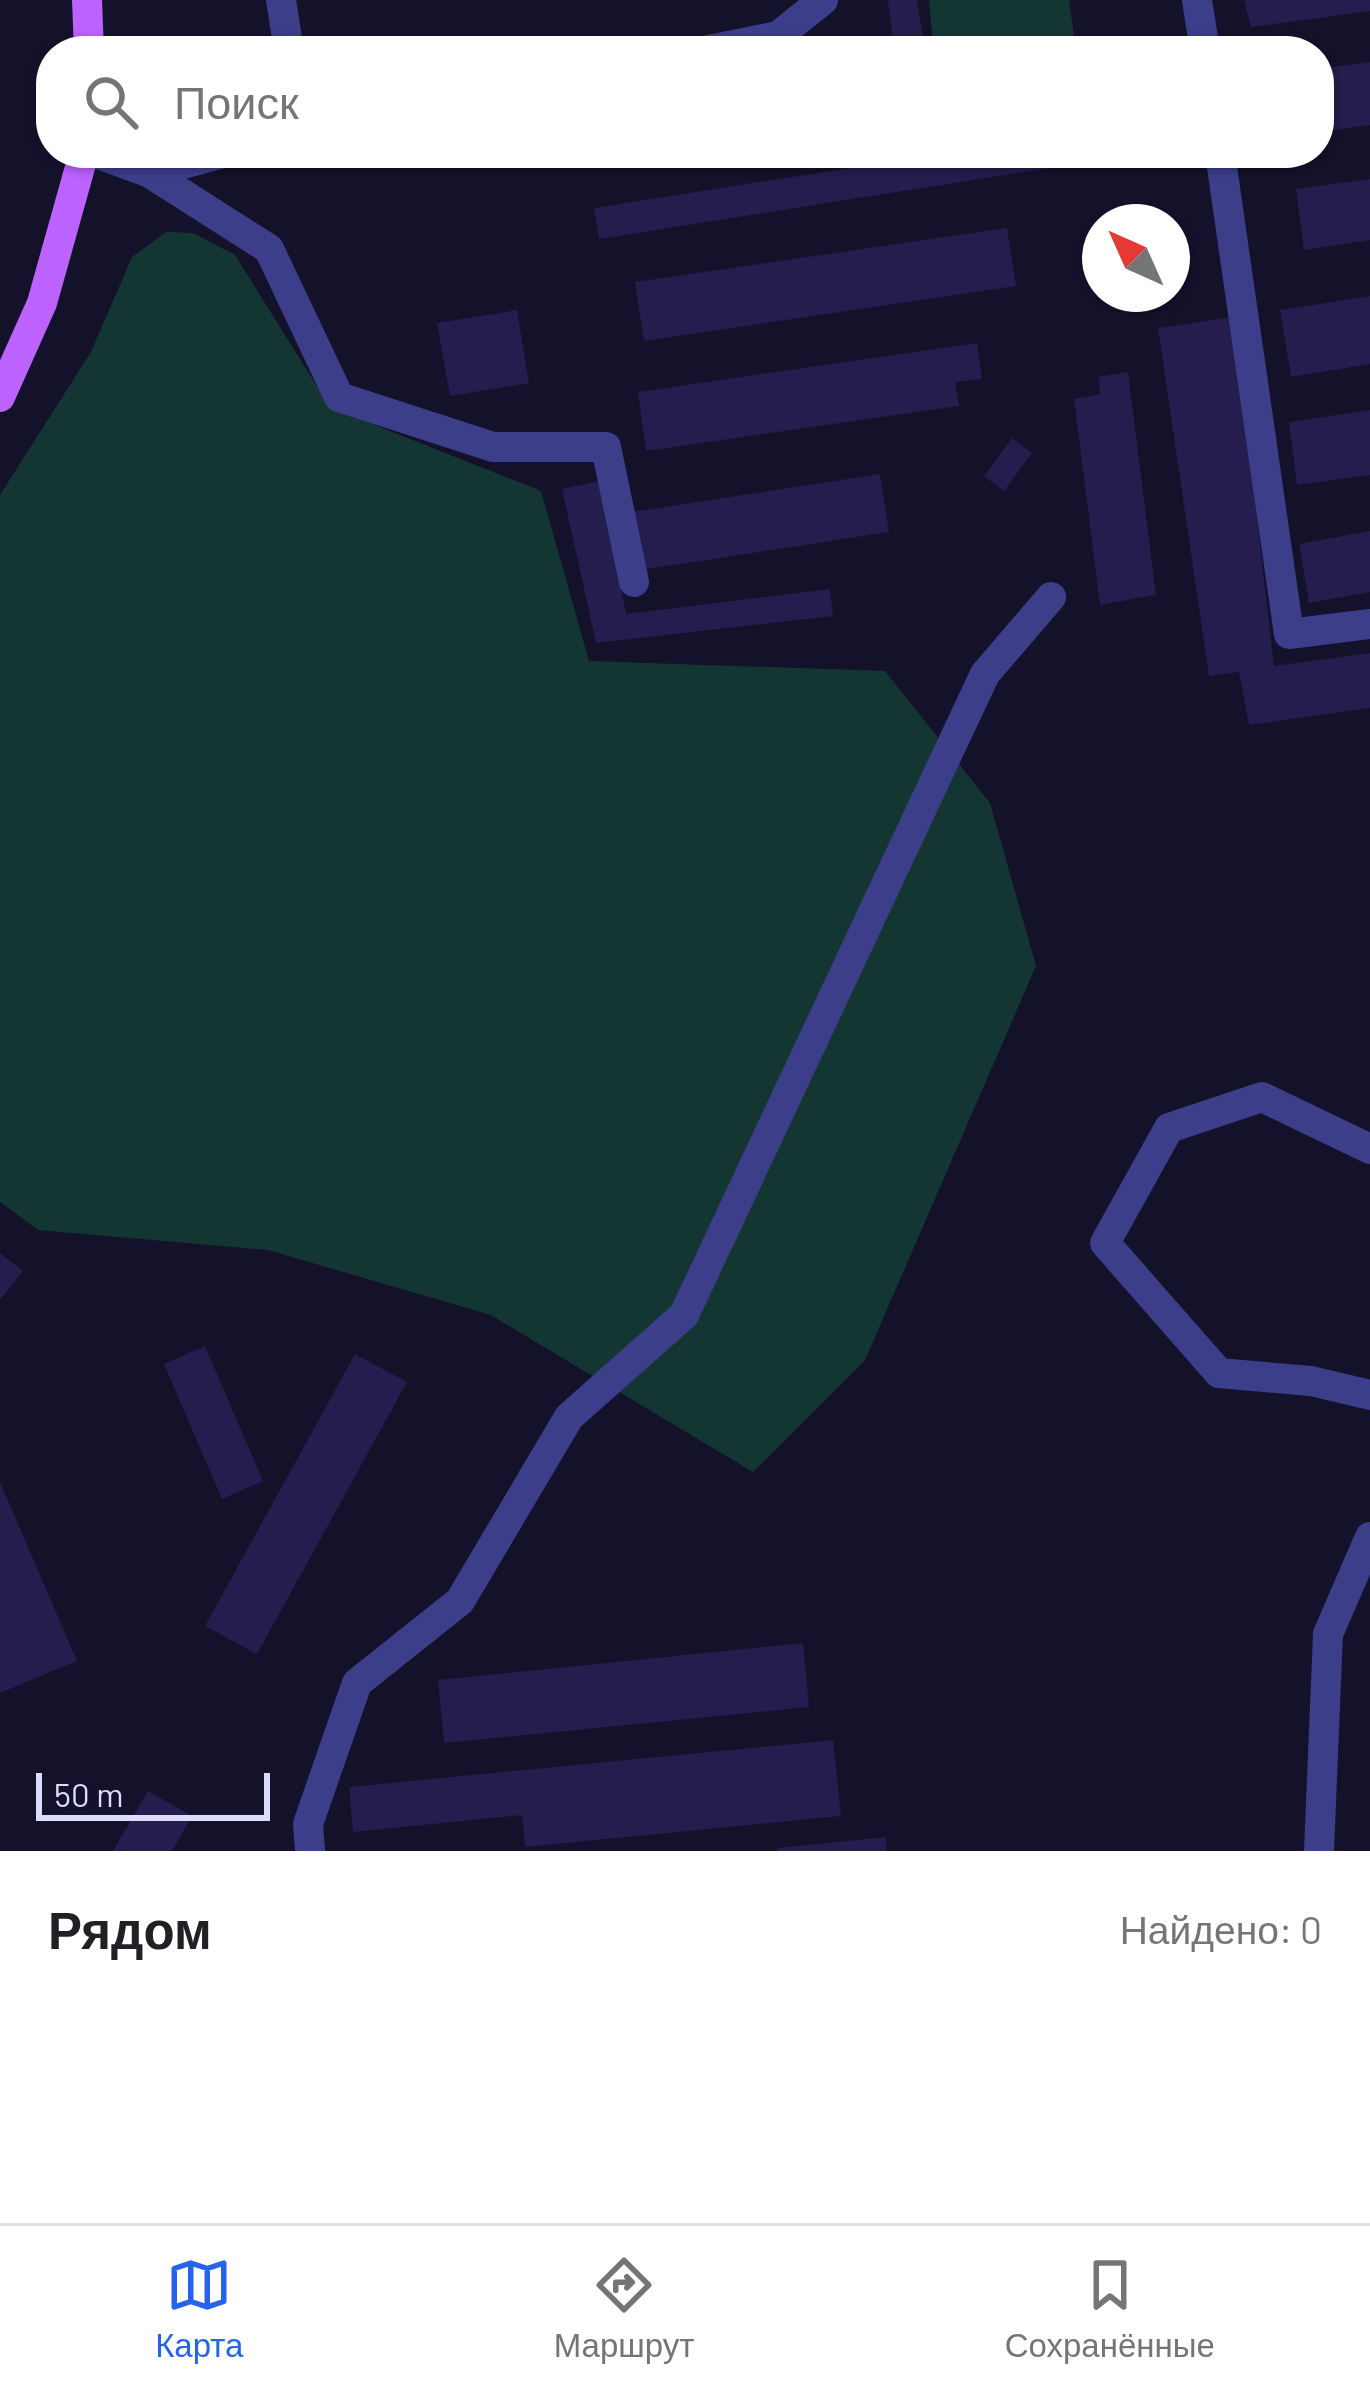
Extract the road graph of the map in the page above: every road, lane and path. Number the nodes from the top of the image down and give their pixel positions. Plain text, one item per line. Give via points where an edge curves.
1 (87, 0) edge
2 (281, 0) edge
3 (823, 0) edge
4 (1197, 0) edge
5 (88, 36) edge
6 (287, 36) edge
7 (778, 36) edge
8 (1203, 36) edge
9 (80, 168) edge
10 (136, 168) edge
11 (168, 168) edge
12 (1222, 168) edge
13 (150, 173) junction
14 (0, 398) edge
15 (634, 582) dead end
16 (1051, 597) dead end
17 (1370, 624) edge
18 (1370, 1149) edge
19 (1370, 1395) edge
20 (1370, 1537) edge
21 (310, 1851) edge
22 (1319, 1851) edge

1 - 5 main road
2 - 6 street
3 - 7 street
4 - 8 street
9 - 14 main road via 43,303
10 - 13 street
11 - 13 street
12 - 17 street via 1289,634
13 - 15 street via 269,249 339,397 493,447 606,448
16 - 21 street via 985,674 684,1315 569,1417 460,1601 357,1683 308,1824
18 - 19 street via 1262,1097 1169,1128 1105,1243 1219,1372
20 - 22 street via 1328,1634

